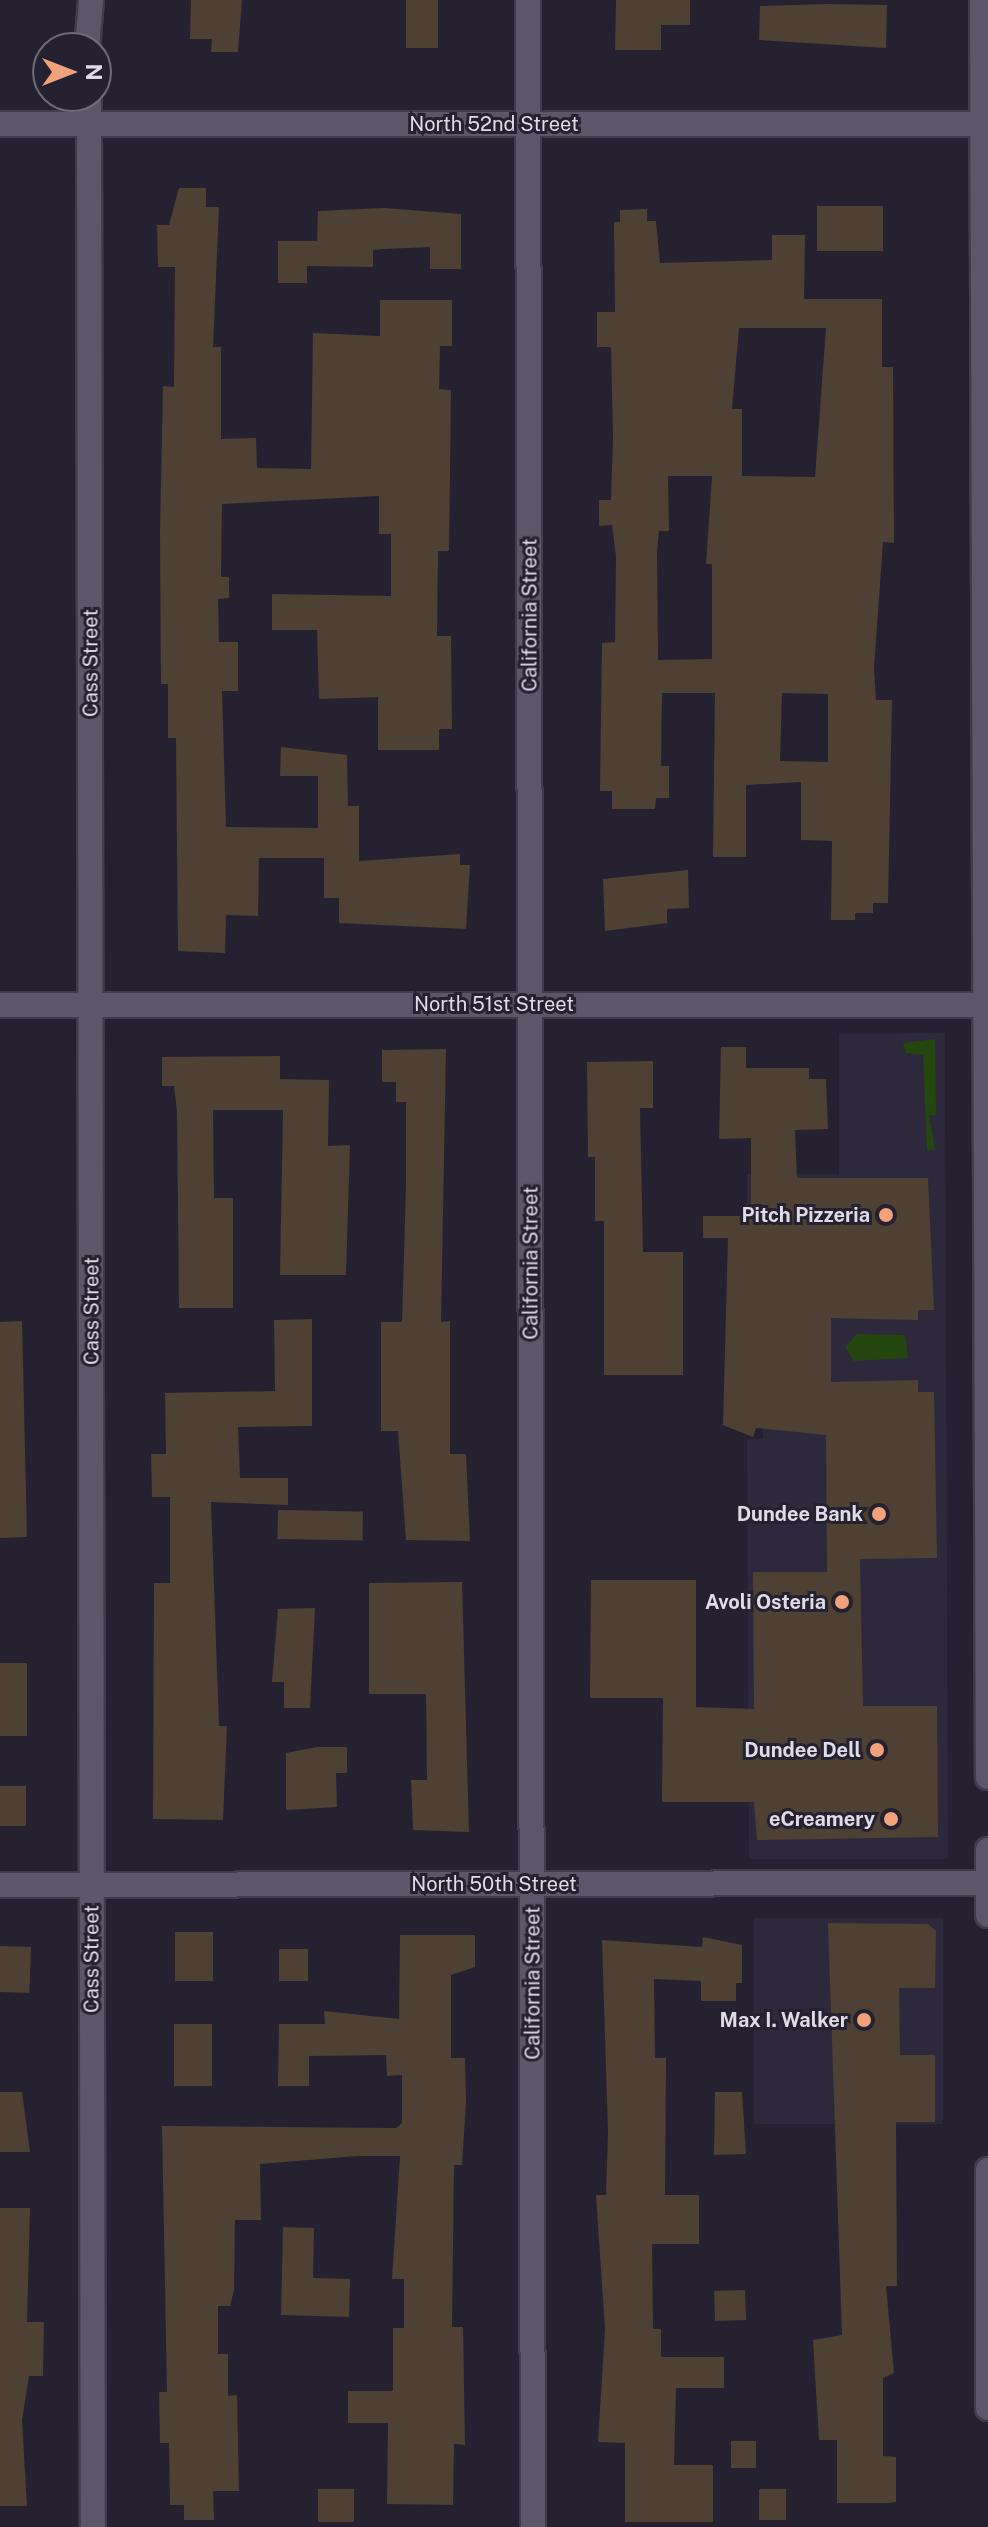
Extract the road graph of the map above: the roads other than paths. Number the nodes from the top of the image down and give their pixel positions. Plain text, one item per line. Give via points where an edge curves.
1 (91, 0) edge
2 (528, 0) edge
3 (982, 0) edge
4 (88, 32) edge
5 (90, 112) edge
6 (0, 124) edge
7 (90, 124) junction
8 (529, 124) junction
9 (985, 124) edge
10 (530, 1003) junction
11 (0, 1005) edge
12 (91, 1005) junction
13 (986, 1005) edge
14 (988, 1777) edge
15 (988, 1850) edge
16 (988, 1883) edge
17 (533, 1884) junction
18 (0, 1885) edge
19 (92, 1885) junction
20 (988, 1915) edge
21 (988, 2170) edge
22 (988, 2408) edge
23 (93, 2527) edge
24 (533, 2527) edge

1 - 4 street
2 - 8 street, California Street
3 - 9 street
5 - 7 street, Cass Street
6 - 7 street, North 52nd Street
7 - 8 street, North 52nd Street
7 - 12 street, Cass Street
8 - 9 street, North 52nd Street
8 - 10 street, California Street
9 - 13 street
10 - 12 street, North 51st Street
10 - 13 street, North 51st Street
10 - 17 street, California Street
11 - 12 street, North 51st Street
12 - 19 street, Cass Street
13 - 14 street
15 - 16 street
16 - 17 street, North 50th Street
16 - 20 street
17 - 19 street, North 50th Street
17 - 24 street, California Street
18 - 19 street, North 50th Street
19 - 23 street, Cass Street
21 - 22 street

